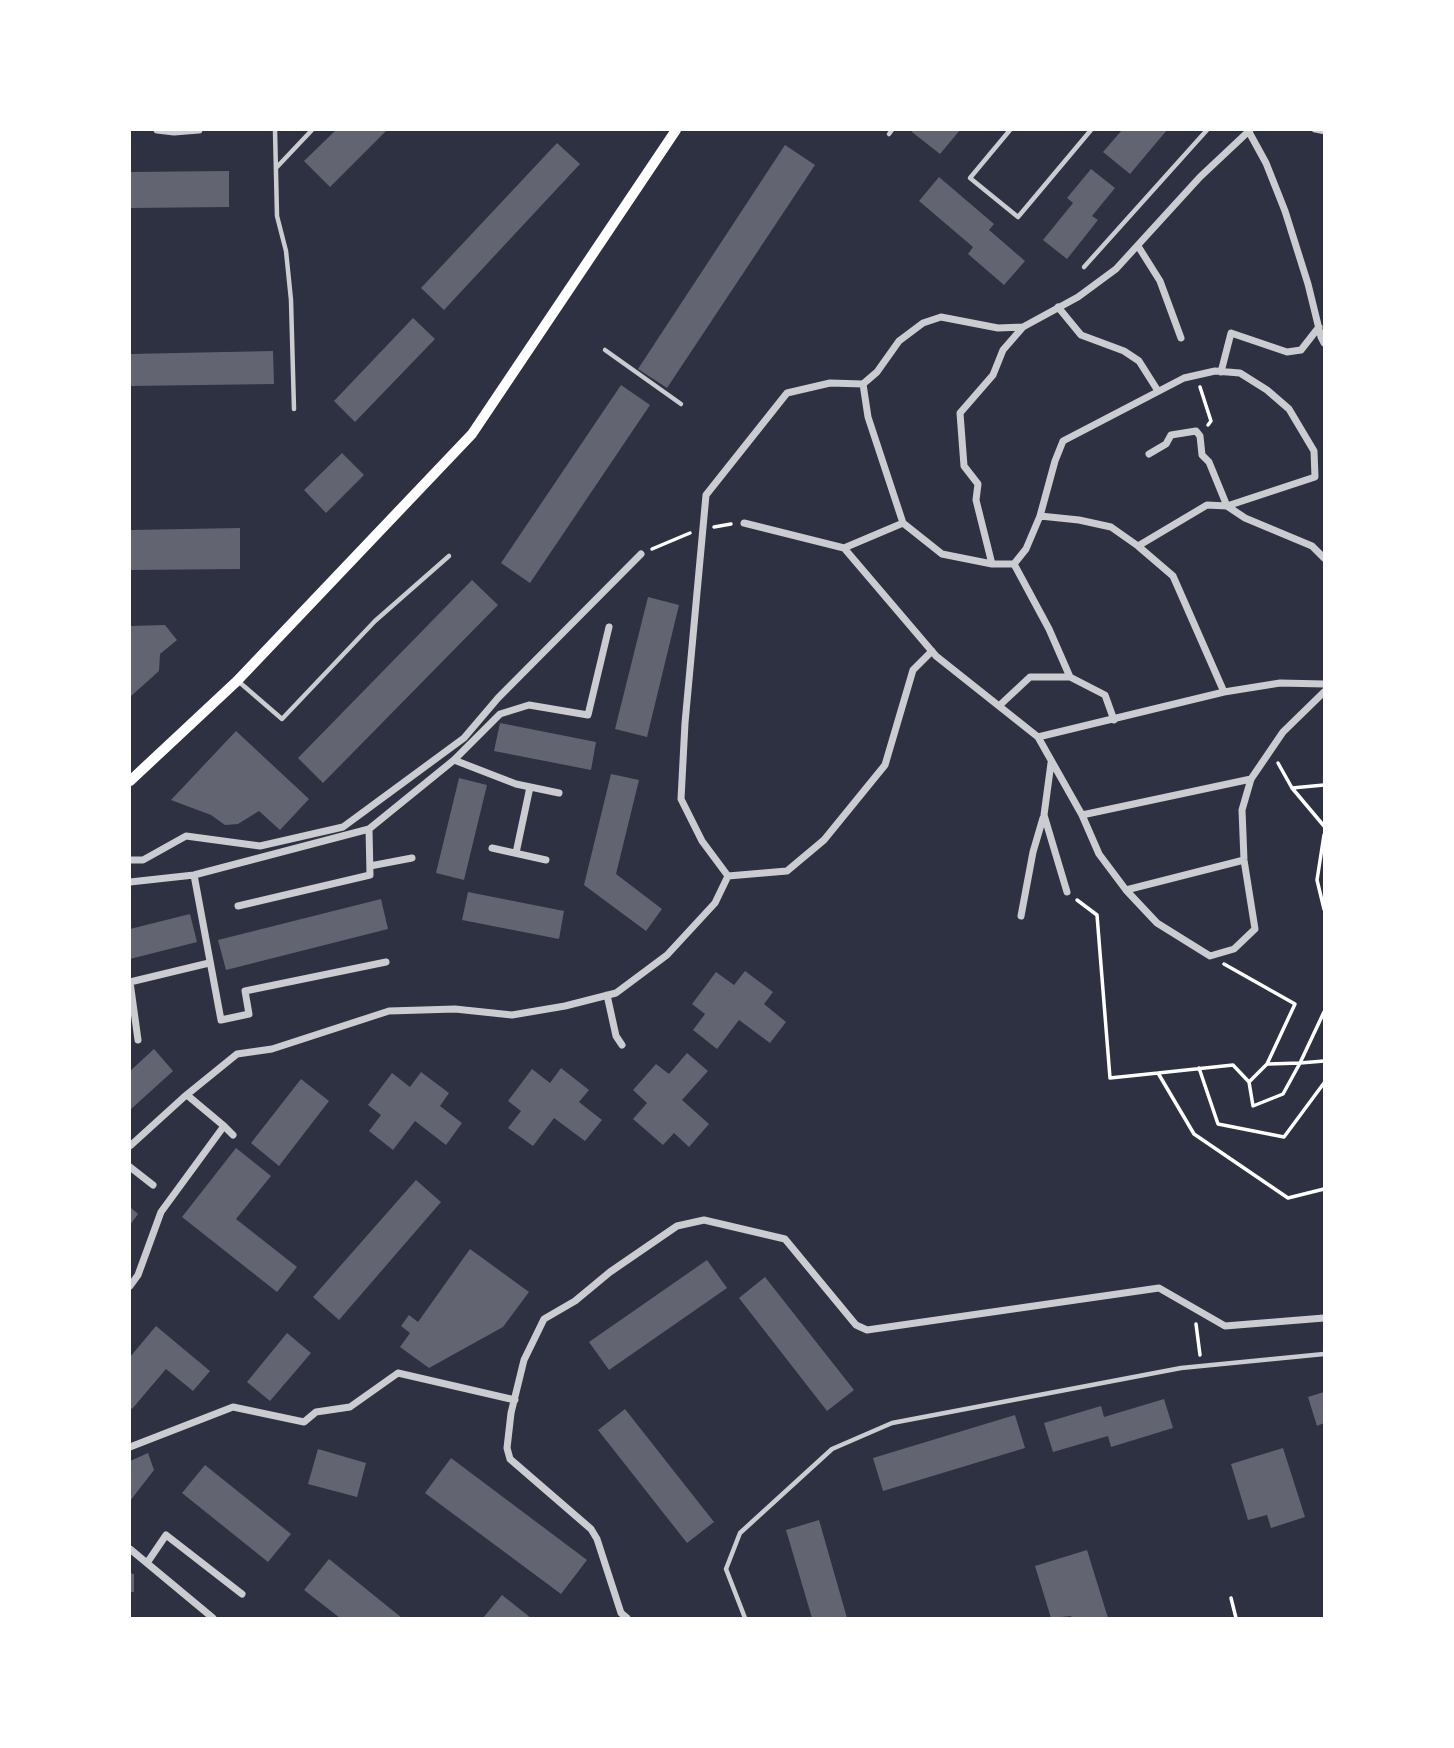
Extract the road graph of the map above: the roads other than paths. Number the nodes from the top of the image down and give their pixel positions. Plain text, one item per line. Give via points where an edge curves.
1 (158, 130) edge
2 (199, 130) edge
3 (275, 130) edge
4 (312, 130) edge
5 (676, 130) edge
6 (1010, 130) edge
7 (1091, 130) edge
8 (1207, 130) edge
9 (1314, 130) edge
10 (1250, 131) edge
11 (1325, 132) edge
12 (276, 169) junction
13 (1138, 246) junction
14 (1084, 267) dead end
15 (1058, 307) junction
16 (1023, 327) junction
17 (1319, 327) junction
18 (1181, 338) dead end
19 (1325, 342) edge
20 (605, 350) dead end
21 (1221, 372) junction
22 (863, 384) junction
23 (1158, 391) junction
24 (681, 404) dead end
25 (294, 409) dead end
26 (1149, 454) dead end
27 (1227, 506) junction
28 (1040, 516) junction
29 (744, 523) road end
30 (903, 523) junction
31 (1138, 546) junction
32 (844, 548) junction
33 (641, 554) road end
34 (449, 556) dead end
35 (1325, 558) edge
36 (992, 564) junction
37 (1014, 565) junction
38 (609, 627) dead end
39 (932, 651) junction
40 (1070, 677) junction
41 (237, 681) junction
42 (1325, 684) edge
43 (1224, 692) junction
44 (1325, 692) edge
45 (1000, 705) junction
46 (1114, 720) junction
47 (1038, 737) junction
48 (454, 760) junction
49 (1051, 763) junction
50 (131, 778) edge
51 (1251, 779) junction
52 (530, 787) junction
53 (559, 793) dead end
54 (1044, 815) junction
55 (1082, 816) junction
56 (369, 829) junction
57 (492, 848) dead end
58 (516, 853) junction
59 (412, 858) dead end
60 (130, 860) edge
61 (546, 860) dead end
62 (1244, 860) junction
63 (370, 866) junction
64 (194, 876) junction
65 (728, 876) junction
66 (130, 882) edge
67 (1126, 890) junction
68 (1067, 892) road end
69 (238, 906) dead end
70 (1021, 916) dead end
71 (386, 962) dead end
72 (209, 963) junction
73 (607, 995) junction
74 (138, 1040) dead end
75 (622, 1045) dead end
76 (187, 1095) junction
77 (224, 1126) junction
78 (233, 1135) dead end
79 (130, 1146) edge
80 (130, 1167) edge
81 (153, 1185) dead end
82 (130, 1286) edge
83 (1325, 1318) edge
84 (1325, 1354) edge
85 (515, 1400) junction
86 (130, 1447) edge
87 (130, 1549) edge
88 (147, 1563) junction
89 (243, 1594) dead end
90 (213, 1619) edge
91 (627, 1619) edge
92 (745, 1619) edge

1 - 2 street
3 - 12 lane
4 - 12 lane
5 - 41 main road via 472,434
6 - 7 lane via 970,178 1018,217
8 - 14 lane
9 - 11 lane
10 - 13 street via 1200,177
10 - 17 street via 1284,211
12 - 25 lane via 277,216 291,300
13 - 15 street via 1116,269
13 - 18 street via 1160,281
15 - 16 street
15 - 23 street via 1081,335 1139,360
16 - 22 street via 998,328 941,317 923,323 899,341
16 - 36 street via 1003,350 993,375 960,413 964,466 978,484 976,500
17 - 19 street
17 - 21 street via 1301,350 1287,352 1231,333
20 - 24 lane
21 - 23 street via 1184,378
21 - 27 street via 1240,373 1268,390 1289,409 1314,451 1315,477
22 - 30 street via 868,417
22 - 65 street via 830,383 787,393 706,495 681,799 702,841
23 - 28 street via 1063,441
26 - 27 street via 1166,444 1171,435 1196,431 1202,455
27 - 31 street via 1207,505
27 - 35 street via 1245,519 1312,546
28 - 31 street via 1111,527
28 - 37 street
29 - 32 street
30 - 32 street
30 - 36 street via 943,554
31 - 43 street via 1173,576
32 - 39 street
33 - 60 street via 464,738 343,827 260,846 186,836 143,860
34 - 41 lane via 375,621 282,719
36 - 37 street
37 - 40 street
38 - 48 street via 589,715 529,705 500,714
39 - 45 street
39 - 65 street via 913,670 885,765 824,840 787,871
40 - 45 street via 1030,677
40 - 46 street via 1105,695
41 - 50 main road
42 - 43 street via 1280,683
43 - 46 street
44 - 51 street via 1283,732
45 - 47 street
46 - 47 street
47 - 49 street
48 - 52 street
48 - 56 street
49 - 54 street
49 - 55 street
51 - 55 street
51 - 62 street via 1241,810
52 - 53 street
52 - 58 street
54 - 68 street
54 - 70 street
55 - 67 street via 1099,854
56 - 63 street
56 - 64 street
57 - 58 street
58 - 61 street
59 - 63 street
62 - 67 street
62 - 67 street via 1255,929 1234,949 1210,956 1157,923
63 - 69 street via 370,875
64 - 66 street
64 - 72 street
65 - 73 street via 715,903 667,955
71 - 72 street via 245,991 249,1014 221,1020
72 - 74 street via 130,982
73 - 75 street
73 - 76 street via 512,1015 455,1009 389,1011 272,1049 237,1054
76 - 77 street
76 - 79 street
77 - 78 street
77 - 82 street via 161,1212
80 - 81 street
83 - 85 street via 1225,1326 1159,1288 867,1330 856,1325 785,1239 704,1220 677,1226 544,1319 524,1360
84 - 92 lane via 1201,1366 892,1423 832,1450 740,1533 726,1569
85 - 86 street via 398,1373 350,1407 316,1412 304,1422 233,1407
85 - 91 street via 507,1448 510,1459 591,1529
87 - 88 street
88 - 89 street via 166,1535
88 - 90 street

